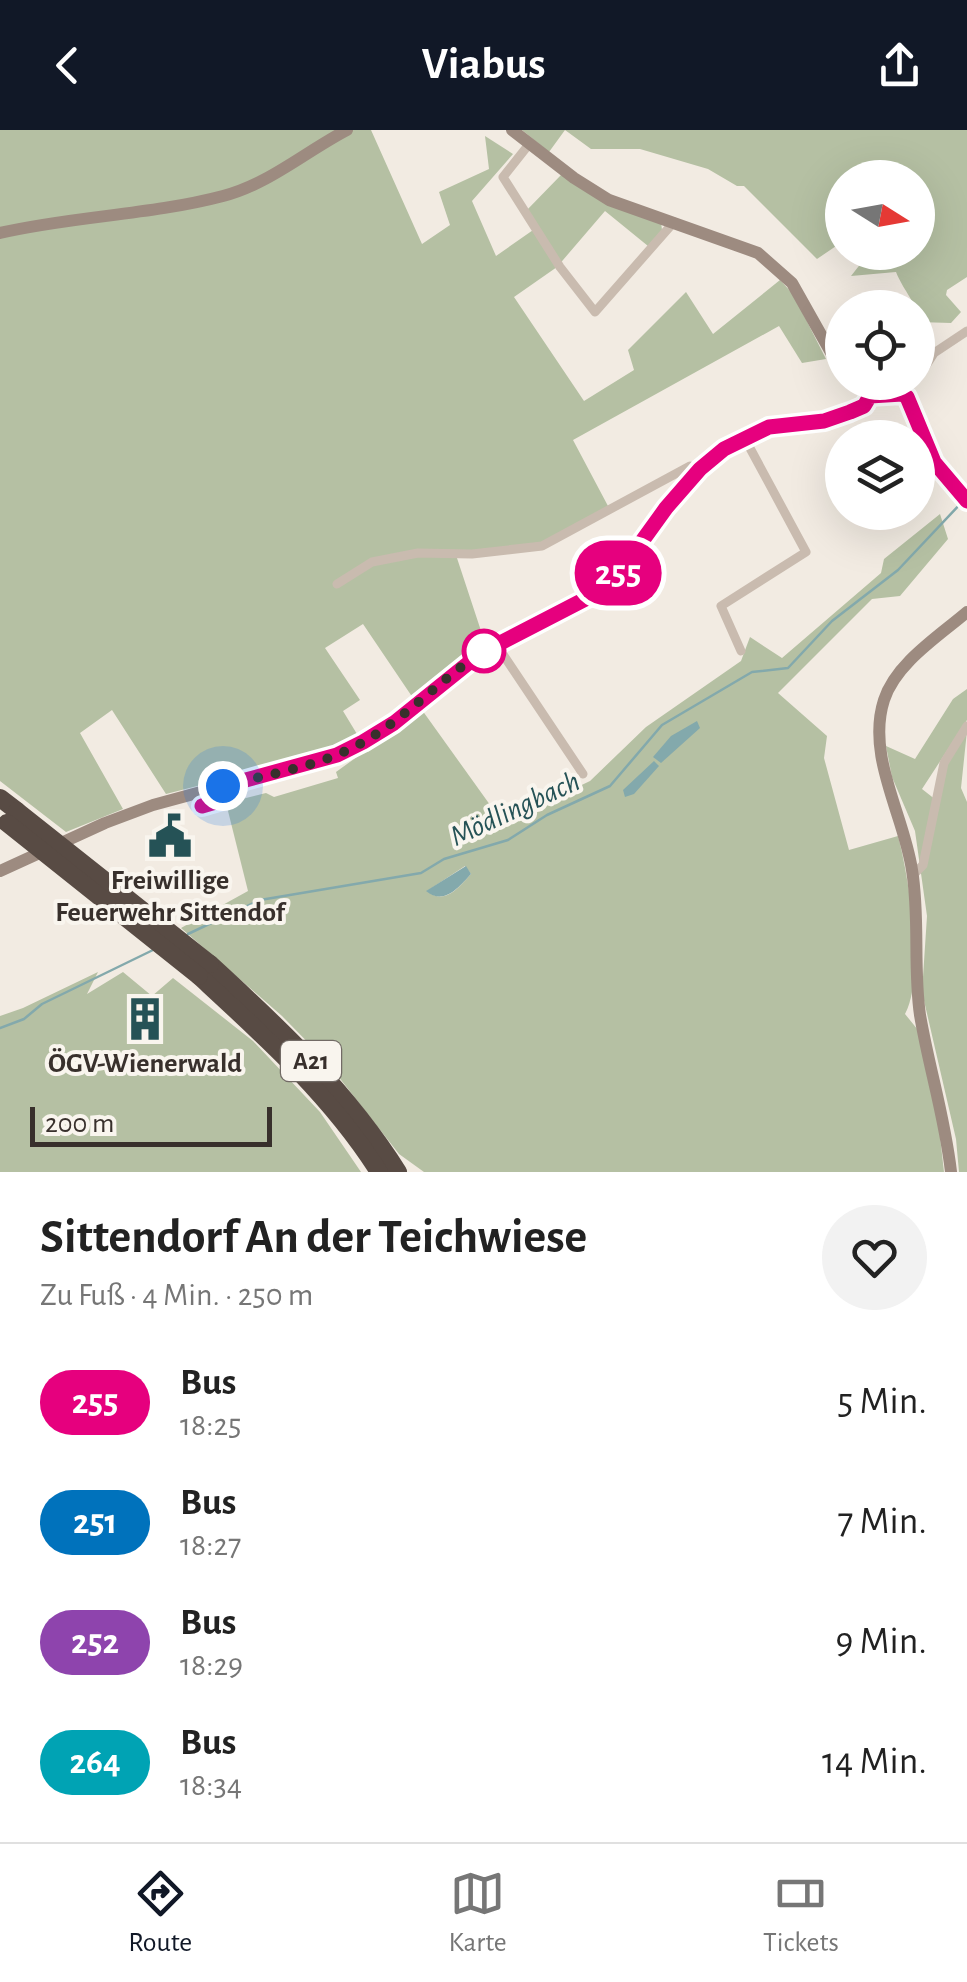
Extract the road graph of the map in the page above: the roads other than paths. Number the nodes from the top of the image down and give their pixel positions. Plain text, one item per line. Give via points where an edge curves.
1 (346, 130) edge
2 (512, 130) edge
3 (530, 143) junction
4 (674, 222) junction
5 (0, 234) edge
6 (967, 330) edge
7 (825, 342) edge
8 (935, 352) edge
9 (868, 400) edge
10 (908, 400) edge
11 (744, 437) junction
12 (695, 467) junction
13 (967, 482) edge
14 (958, 492) edge
15 (337, 584) dead end
16 (967, 612) edge
17 (496, 644) junction
18 (741, 651) dead end
19 (967, 726) edge
20 (583, 774) dead end
21 (0, 798) edge
22 (8, 817) edge
23 (0, 871) edge
24 (913, 875) junction
25 (204, 970) junction
26 (379, 1172) edge
27 (398, 1172) edge
28 (951, 1172) edge

1 - 5 main road via 226,196
2 - 3 main road
3 - 4 main road via 592,190
3 - 4 street via 503,177 595,312
4 - 7 main road via 744,246 775,266
6 - 8 street
9 - 11 main road via 824,421
10 - 14 main road via 934,462
11 - 12 main road
11 - 18 street via 806,552 721,606
12 - 15 street via 542,546 418,553 372,562
12 - 17 main road via 622,569 595,594
13 - 14 street
16 - 24 main road via 890,684 883,704 881,752
17 - 20 street
17 - 23 main road via 394,723 337,755 153,806
19 - 24 street via 944,764 923,865
21 - 22 highway, A21
22 - 25 highway, A21, bridge
24 - 28 main road via 920,1016
25 - 26 highway, A21 via 325,1100
25 - 27 highway, A21 via 278,1025

